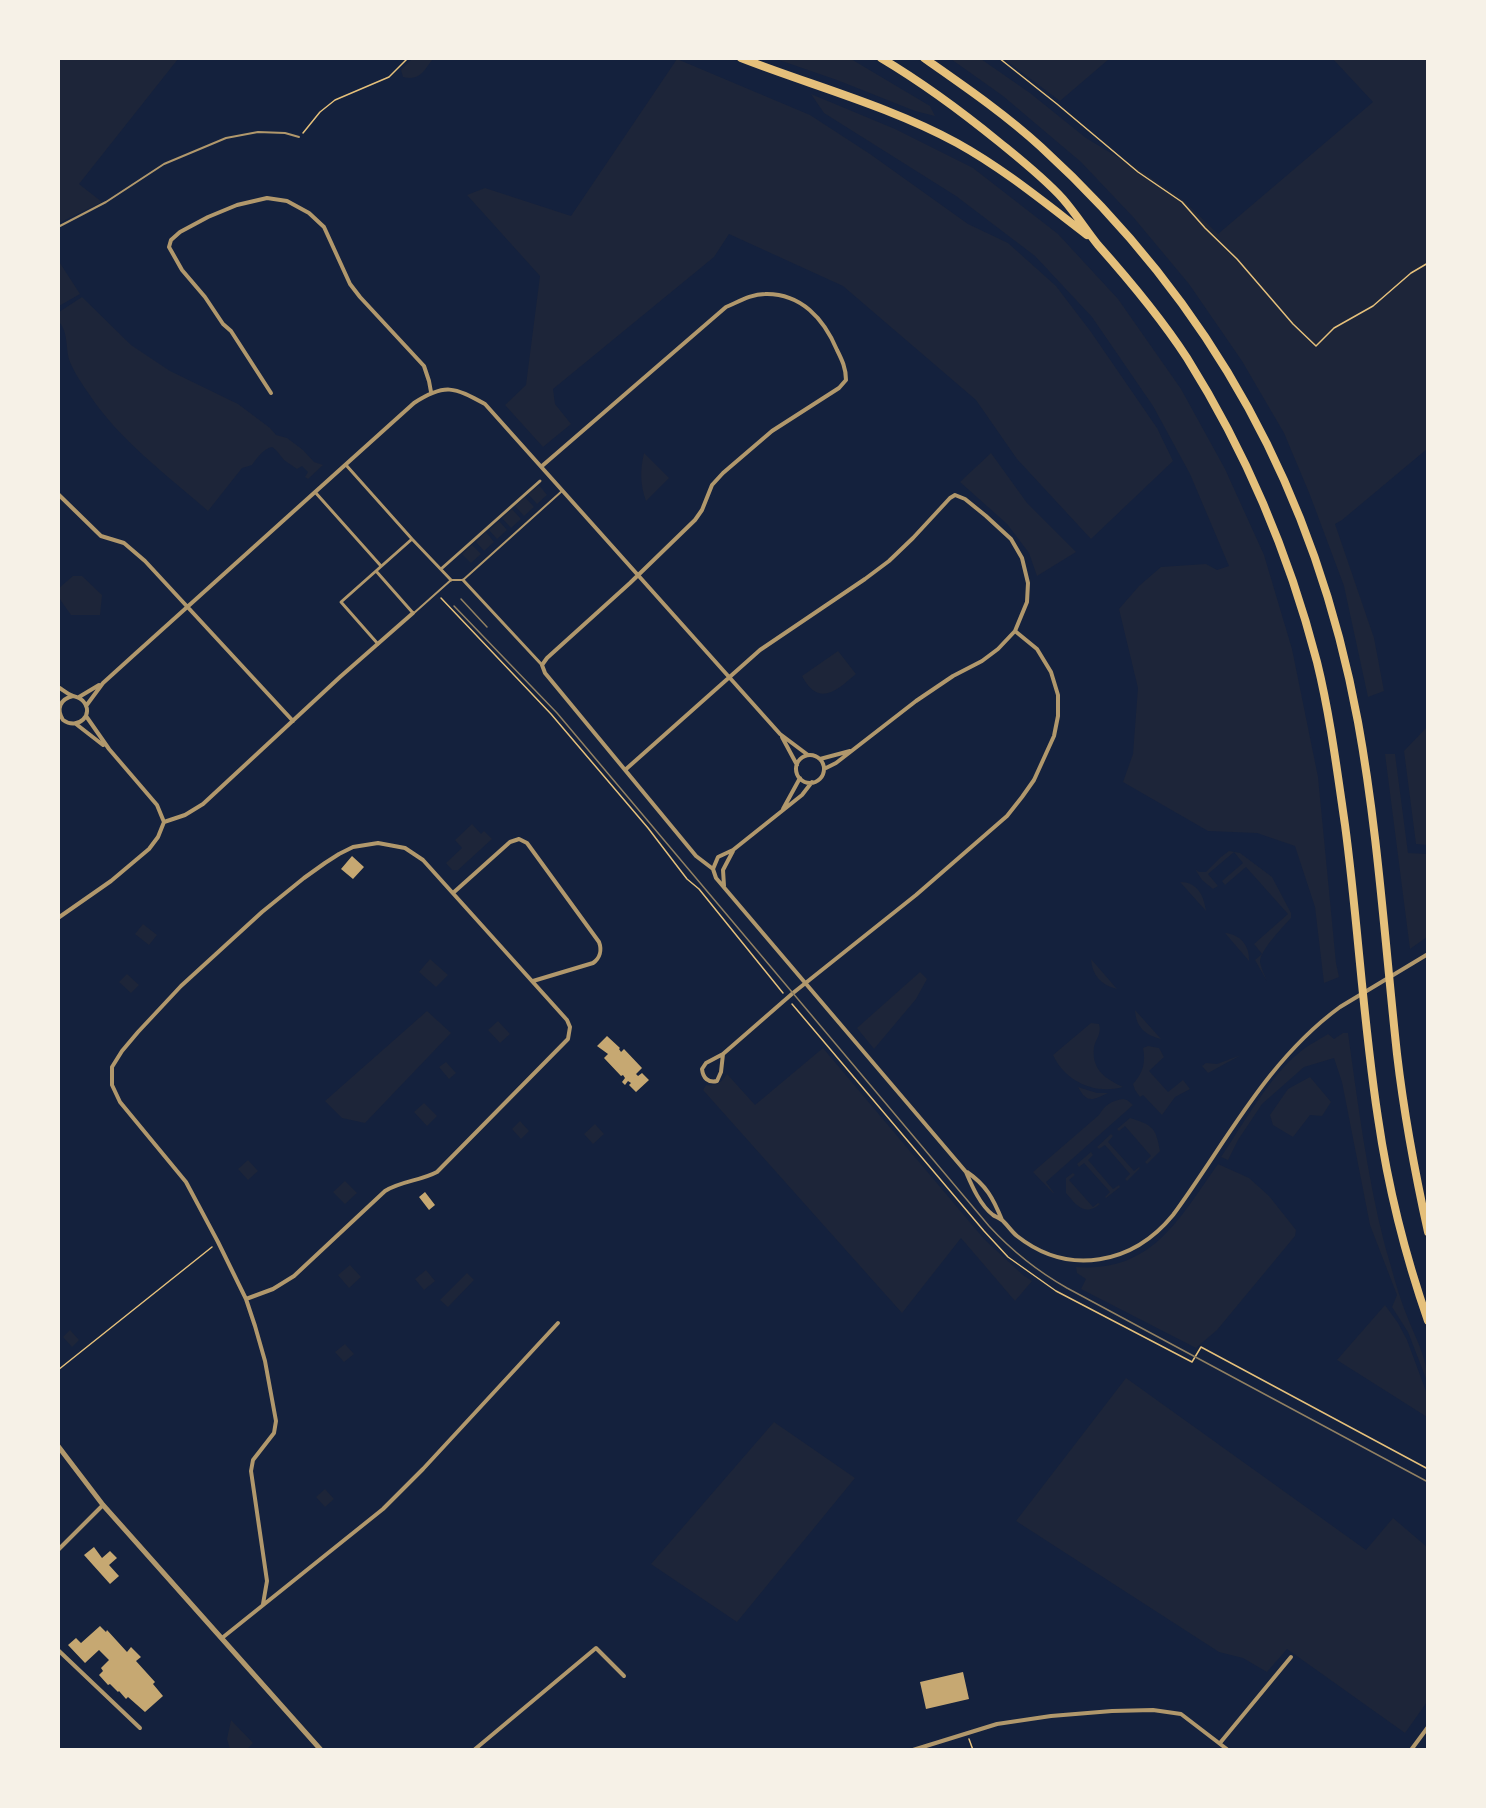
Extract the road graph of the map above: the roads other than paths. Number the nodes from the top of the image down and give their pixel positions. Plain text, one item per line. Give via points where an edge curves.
1 (741, 58) edge
2 (881, 58) edge
3 (924, 58) edge
4 (299, 137) road end
5 (58, 227) edge
6 (1096, 242) junction
7 (431, 392) junction
8 (271, 393) dead end
9 (346, 465) junction
10 (542, 466) junction
11 (540, 481) dead end
12 (562, 491) junction
13 (315, 492) junction
14 (58, 494) edge
15 (412, 539) junction
16 (381, 566) junction
17 (441, 569) junction
18 (376, 571) junction
19 (638, 575) junction
20 (451, 580) junction
21 (463, 580) junction
22 (188, 606) junction
23 (413, 613) junction
24 (1015, 631) junction
25 (378, 644) junction
26 (542, 665) junction
27 (729, 677) junction
28 (103, 683) junction
29 (58, 687) edge
30 (73, 696) junction
31 (79, 697) junction
32 (59, 703) edge
33 (86, 706) junction
34 (86, 716) junction
35 (293, 721) junction
36 (61, 722) edge
37 (76, 724) junction
38 (780, 734) junction
39 (109, 749) junction
40 (854, 749) junction
41 (808, 755) junction
42 (820, 759) junction
43 (797, 765) junction
44 (824, 769) junction
45 (625, 770) junction
46 (800, 778) junction
47 (812, 782) junction
48 (782, 812) junction
49 (164, 822) junction
50 (733, 850) junction
51 (713, 869) junction
52 (724, 887) junction
53 (453, 893) junction
54 (58, 918) edge
55 (1428, 954) edge
56 (532, 981) junction
57 (805, 984) junction
58 (723, 1054) junction
59 (966, 1172) junction
60 (1418, 1185) junction
61 (1428, 1210) edge
62 (1002, 1220) junction
63 (1428, 1232) edge
64 (246, 1299) junction
65 (1428, 1321) edge
66 (558, 1323) dead end
67 (58, 1446) edge
68 (103, 1505) junction
69 (58, 1550) edge
70 (263, 1604) junction
71 (221, 1639) junction
72 (58, 1650) edge
73 (1292, 1656) dead end
74 (624, 1676) dead end
75 (1428, 1727) edge
76 (140, 1728) dead end
77 (1220, 1743) junction
78 (321, 1749) edge
79 (474, 1749) edge
80 (913, 1749) edge
81 (1228, 1749) edge
82 (1411, 1749) edge

1 - 6 highway via 900,116 956,142 1026,187
2 - 6 highway via 940,96 1022,161 1064,201
3 - 60 highway via 1032,139 1124,231 1201,328 1282,474 1325,587 1344,652 1358,724 1373,821 1398,1057
4 - 5 lane via 258,132 226,138 164,164 106,202
6 - 65 highway via 1153,310 1216,407 1254,479 1297,593 1330,726 1384,1151 1400,1230
7 - 8 street via 424,366 350,284 324,227 287,201 267,198 208,217 180,232 169,247
7 - 9 street
7 - 10 street via 461,391 485,404
9 - 13 street
9 - 15 street
10 - 12 street
10 - 19 street via 726,307 764,294 786,296 819,317 846,369 846,380 772,431 723,473 711,485 695,520
11 - 17 street
12 - 19 street
12 - 21 lane
13 - 16 street
13 - 22 street
14 - 22 street via 101,536 124,543 145,561
15 - 16 street
15 - 17 street
16 - 18 street
17 - 20 street
18 - 23 street
18 - 25 street via 341,602
19 - 26 street
19 - 27 street
20 - 21 lane
20 - 23 lane
21 - 26 street
22 - 28 street
22 - 35 street
23 - 25 street
24 - 27 street via 1027,602 1028,583 1022,558 1011,539 955,495 889,561 760,650
24 - 40 street via 990,655 953,676
24 - 57 street via 1037,649 1051,672 1058,695 1054,736 1035,780 1001,822
25 - 35 street
26 - 45 street via 545,674
27 - 38 street
27 - 45 street
28 - 31 street
28 - 33 street
29 - 30 street
30 - 31 street
30 - 32 street
31 - 33 street
32 - 36 street
33 - 34 street
34 - 37 street
34 - 39 street
35 - 49 street via 203,804
36 - 37 street
37 - 39 street
38 - 41 street
38 - 43 street
39 - 49 street via 157,805
40 - 42 street
40 - 44 street
41 - 42 street
41 - 43 street
42 - 44 street
43 - 46 street
44 - 47 street via 822,777
45 - 51 street via 696,856
46 - 47 street
46 - 48 street
47 - 48 street
48 - 50 street
49 - 54 street via 149,849
50 - 51 street via 718,858
50 - 52 street via 723,870
51 - 52 street
52 - 57 street
53 - 56 street
53 - 56 street via 510,842 519,839 527,843 600,946 599,957 592,963
53 - 64 street via 423,860 405,848 368,844 339,854 234,936 177,990 112,1067 112,1085 120,1102 186,1182
55 - 62 street via 1340,1007 1298,1043 1272,1071 1173,1215 1144,1243 1111,1258 1067,1259 1040,1250 1016,1235
56 - 64 street via 567,1020 568,1039 437,1172 385,1191 294,1276
57 - 58 street
57 - 59 street
58 - 58 street via 702,1069 710,1082 717,1081
59 - 62 street via 991,1214
59 - 62 street via 982,1182
60 - 61 highway
60 - 63 highway
64 - 70 street via 266,1361 276,1421 274,1433 253,1460 251,1472 267,1581
66 - 70 street via 383,1509
67 - 68 street
68 - 69 street
68 - 71 street
70 - 71 street
71 - 78 street
72 - 76 street
73 - 77 street
74 - 79 street via 596,1648
75 - 82 street
77 - 80 street via 1181,1714 1153,1710 1051,1716 997,1724
77 - 81 street

